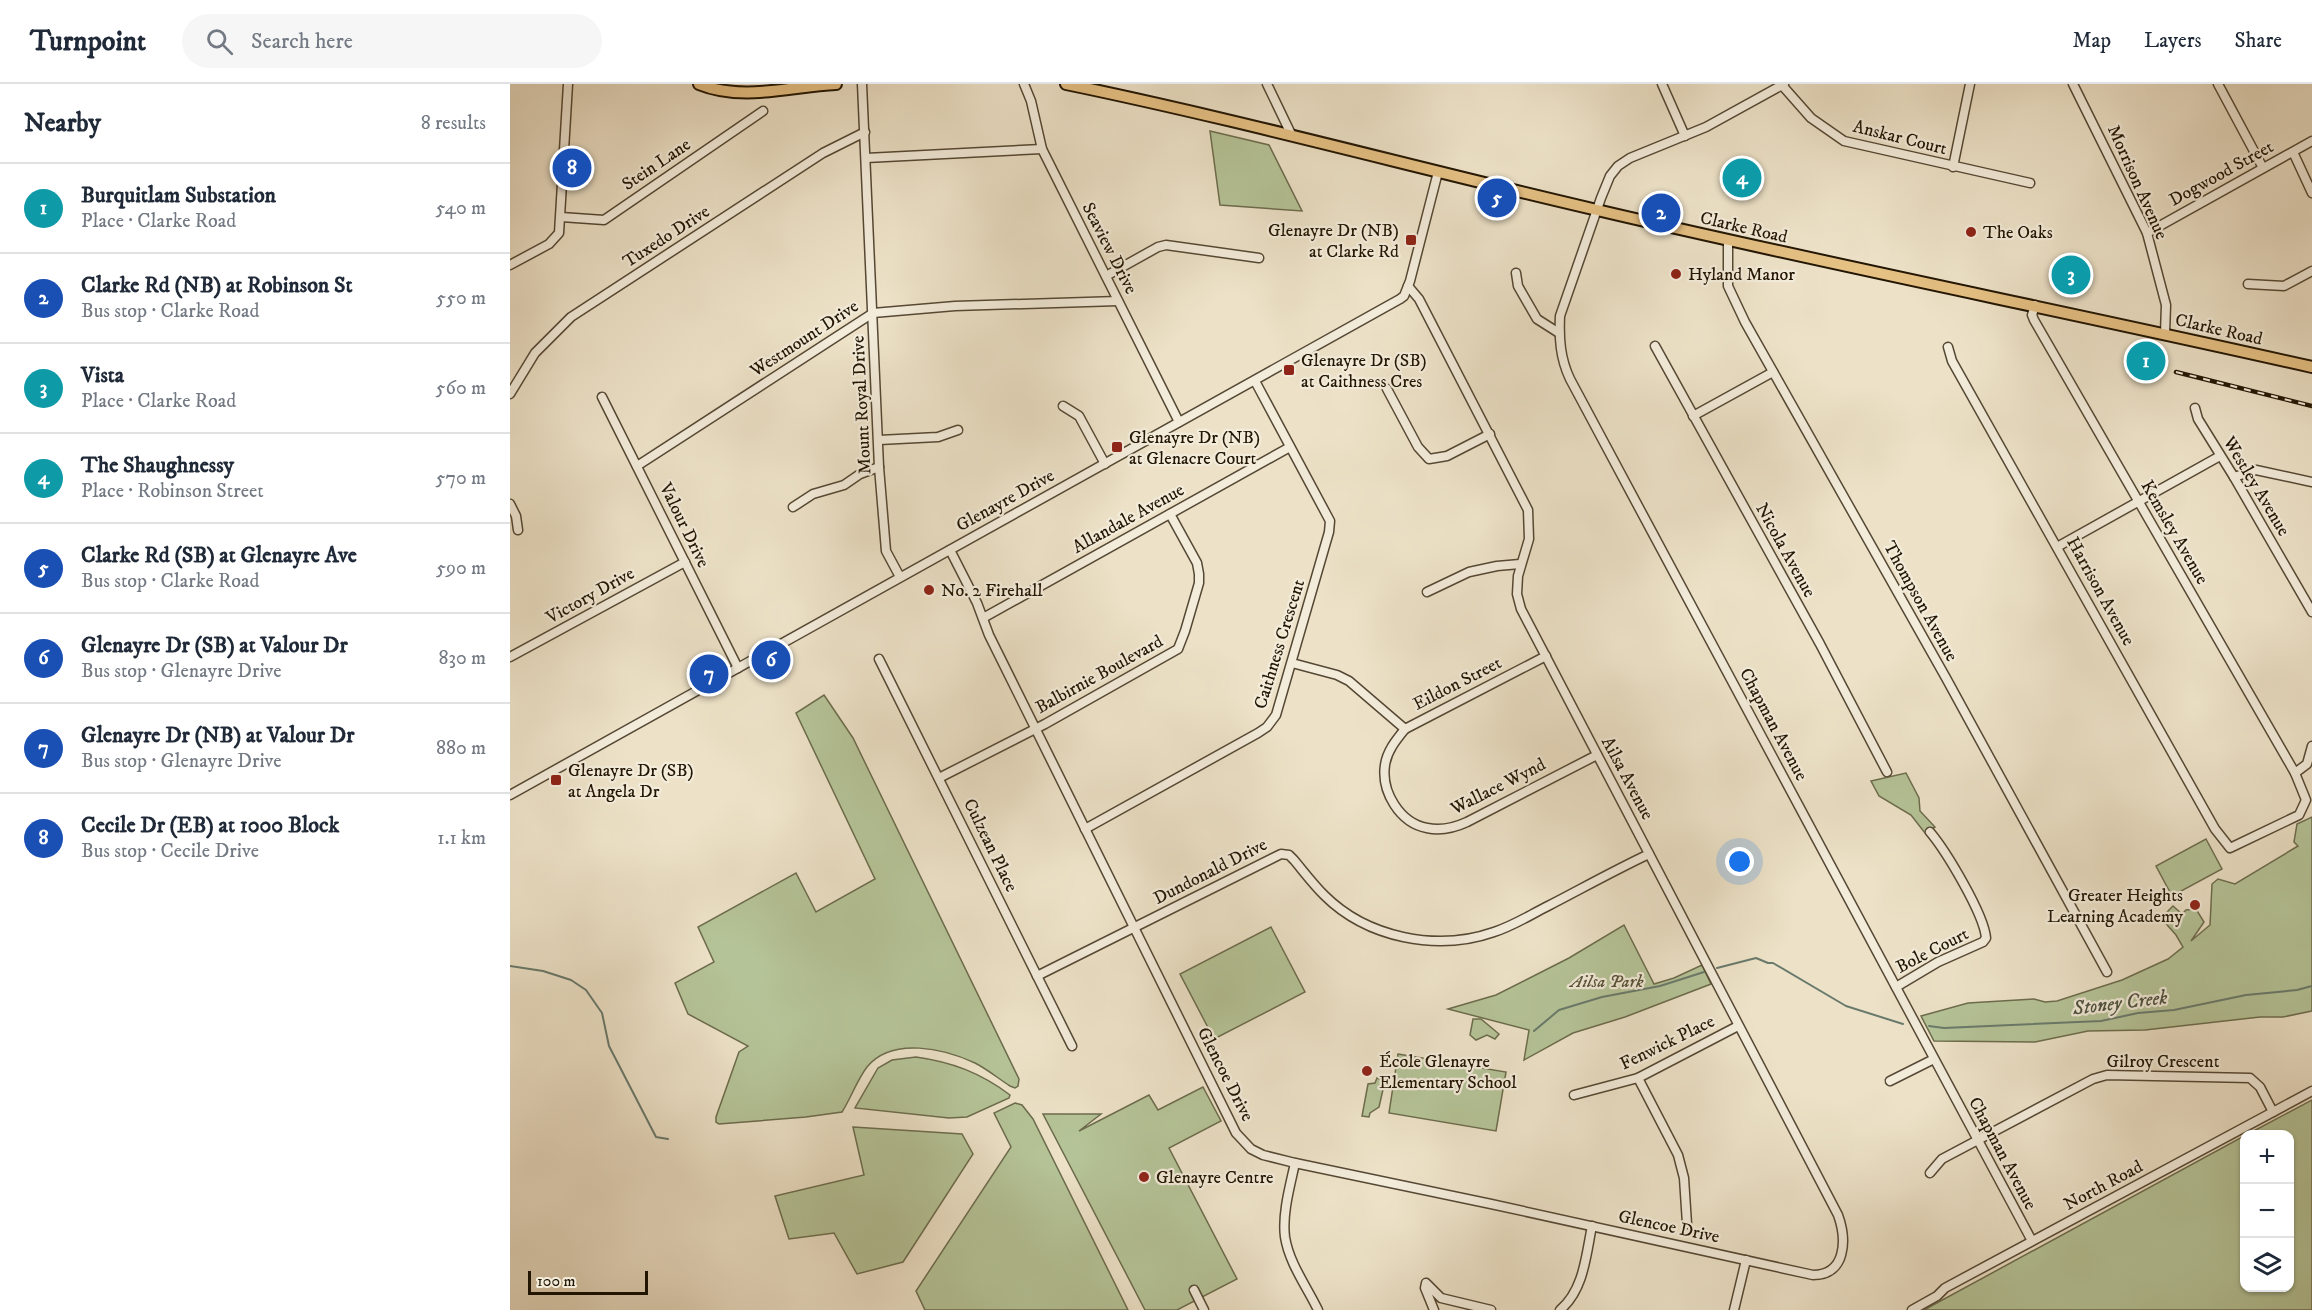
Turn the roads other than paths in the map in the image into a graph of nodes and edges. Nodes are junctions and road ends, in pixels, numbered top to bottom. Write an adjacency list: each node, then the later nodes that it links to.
1 (568, 84): 28 (street)
2 (699, 84): 13 (main road)
3 (836, 84): 13 (main road)
4 (862, 84): 15 (street, Mount Royal Drive)
5 (1024, 84): 19 (street, Seaview Drive)
6 (1066, 84): 16 (main road, Clarke Road)
7 (1267, 84): 16 (street)
8 (1662, 84): 17 (street)
9 (1782, 84): 17 (street, Chapman Avenue); 22 (street, Anskar Court)
10 (1970, 84): 22 (street)
11 (2073, 84): 29 (street, Morrison Avenue)
12 (2218, 84): 23 (street)
13 (805, 85)
14 (764, 111): 28 (street, Stein Lane)
15 (865, 132): 21 (street, Mount Royal Drive); 49 (street, Tuxedo Drive)
16 (1292, 136): 24 (main road, Clarke Road)
17 (1685, 136): 27 (street, Chapman Avenue)
18 (2312, 141): 20 (street, Dogwood Street)
19 (1042, 149): 21 (street); 35 (street, Seaview Drive)
20 (2292, 152): 23 (street, Dogwood Street); 26 (street)
21 (866, 158): 40 (street, Mount Royal Drive)
22 (1953, 167): 25 (street, Anskar Court)
23 (2263, 168): 29 (street, Dogwood Street)
24 (1438, 172): 27 (main road, Clarke Road); 37 (street)
25 (2030, 183)
26 (2312, 193)
27 (1596, 210): 30 (main road, Clarke Road); 41 (street, Chapman Avenue)
28 (561, 217): 32 (street)
29 (2147, 234): 42 (street, Morrison Avenue)
30 (1728, 240): 39 (main road, Clarke Road); 46 (street, Thompson Avenue)
31 (1259, 258): 35 (street)
32 (510, 265)
33 (2312, 271): 36 (street)
34 (1516, 273): 41 (street)
35 (1106, 276): 38 (street, Seaview Drive)
36 (2248, 284)
37 (1408, 286): 47 (street, Glenayre Drive); 56 (street, Ailsa Avenue)
38 (1118, 301): 40 (street, Westmount Drive); 54 (street, Seaview Drive)
39 (2035, 305): 42 (main road, Clarke Road); 65 (street, Kemsley Avenue)
40 (873, 312): 57 (street, Mount Royal Drive); 61 (street, Westmount Drive)
41 (1559, 333): 98 (street, Chapman Avenue)
42 (2165, 333): 45 (main road, Clarke Road)
43 (1655, 346): 53 (street, Nicola Avenue)
44 (1948, 347): 70 (street, Harrison Avenue)
45 (2312, 367)
46 (1773, 372): 53 (street); 96 (street, Thompson Avenue)
47 (1255, 381): 54 (street, Glenayre Drive); 58 (street, Caithness Crescent)
48 (1387, 389): 56 (street)
49 (510, 394)
50 (602, 397): 61 (street, Valour Drive)
51 (1063, 406): 60 (street)
52 (2194, 408): 59 (street, Westley Avenue)
53 (1693, 416): 87 (street, Nicola Avenue)
54 (1179, 422): 60 (street, Glenayre Drive)
55 (958, 430): 57 (street)
56 (1490, 434): 73 (street, Ailsa Avenue)
57 (879, 440): 62 (street, Mount Royal Drive)
58 (1290, 447): 68 (street, Allandale Avenue); 81 (street, Caithness Crescent)
59 (2220, 456): 63 (street, Westley Avenue); 65 (street)
60 (1105, 464): 71 (street, Glenayre Drive)
61 (638, 466): 72 (street, Valour Drive)
62 (879, 468): 67 (street); 74 (street, Mount Royal Drive)
63 (2234, 477): 64 (street); 76 (street, Westley Avenue)
64 (2312, 482)
65 (2139, 501): 70 (street); 88 (street, Kemsley Avenue)
66 (510, 504): 69 (street)
67 (793, 507)
68 (1170, 514): 77 (street, Allandale Avenue); 83 (street, Balbirnie Boulevard)
69 (518, 530)
70 (2057, 547): 93 (street, Harrison Avenue)
71 (950, 550): 74 (street, Glenayre Drive); 77 (street, Glencoe Drive)
72 (685, 562): 79 (street, Victory Drive); 82 (street, Valour Drive)
73 (1520, 564): 75 (street); 78 (street, Ailsa Avenue)
74 (900, 578): 82 (street, Glenayre Drive)
75 (1428, 592)
76 (2312, 612)
77 (983, 618): 83 (street, Glencoe Drive)
78 (1546, 656): 84 (street, Eildon Street); 86 (street, Ailsa Avenue)
79 (510, 657)
80 (879, 659): 89 (street, Culzean Place)
81 (1292, 663): 84 (street, Eildon Street); 91 (street, Caithness Crescent)
82 (738, 668): 90 (street, Glenayre Drive)
83 (1036, 728): 89 (street, Balbirnie Boulevard); 91 (street, Glencoe Drive)
84 (1405, 729): 86 (street, Wallace Wynd)
85 (2312, 746): 88 (street)
86 (1597, 755): 94 (street, Ailsa Avenue)
87 (1887, 772)
88 (2295, 773): 93 (street, Kemsley Avenue)
89 (939, 778): 97 (street, Culzean Place)
90 (510, 795)
91 (1086, 829): 95 (street, Glencoe Drive)
92 (1930, 832): 98 (street, Bole Court)
93 (2230, 848)
94 (1649, 854): 95 (street, Dundonald Drive); 99 (street, Ailsa Avenue)
95 (1134, 928): 97 (street, Dundonald Drive); 108 (street, Glencoe Drive)
96 (2107, 972)
97 (1037, 976): 100 (street, Culzean Place)
98 (1896, 987): 101 (street, Chapman Avenue)
99 (1738, 1026): 102 (street, Fenwick Place); 114 (street, Ailsa Avenue)
100 (1072, 1046)
101 (1934, 1059): 103 (street); 107 (street, Chapman Avenue)
102 (1638, 1078): 105 (street, Fenwick Place); 110 (street)
103 (1890, 1081)
104 (2312, 1091): 106 (street, North Road)
105 (1574, 1095)
106 (2274, 1112): 107 (street, Gilroy Crescent); 112 (street, North Road)
107 (1978, 1140): 109 (street); 112 (street, Chapman Avenue)
108 (1296, 1163): 111 (street, Glencoe Drive); 117 (street)
109 (1930, 1173)
110 (1688, 1224)
111 (1593, 1226): 113 (street, Glencoe Drive); 120 (street)
112 (2032, 1241): 122 (street, North Road)
113 (1746, 1260): 114 (street, Glencoe Drive); 121 (street)
114 (1822, 1275)
115 (1194, 1290): 116 (street)
116 (1204, 1310)
117 (1318, 1310)
118 (1434, 1310): 119 (street)
119 (1491, 1310)
120 (1560, 1310)
121 (1734, 1310)
122 (1912, 1310)

